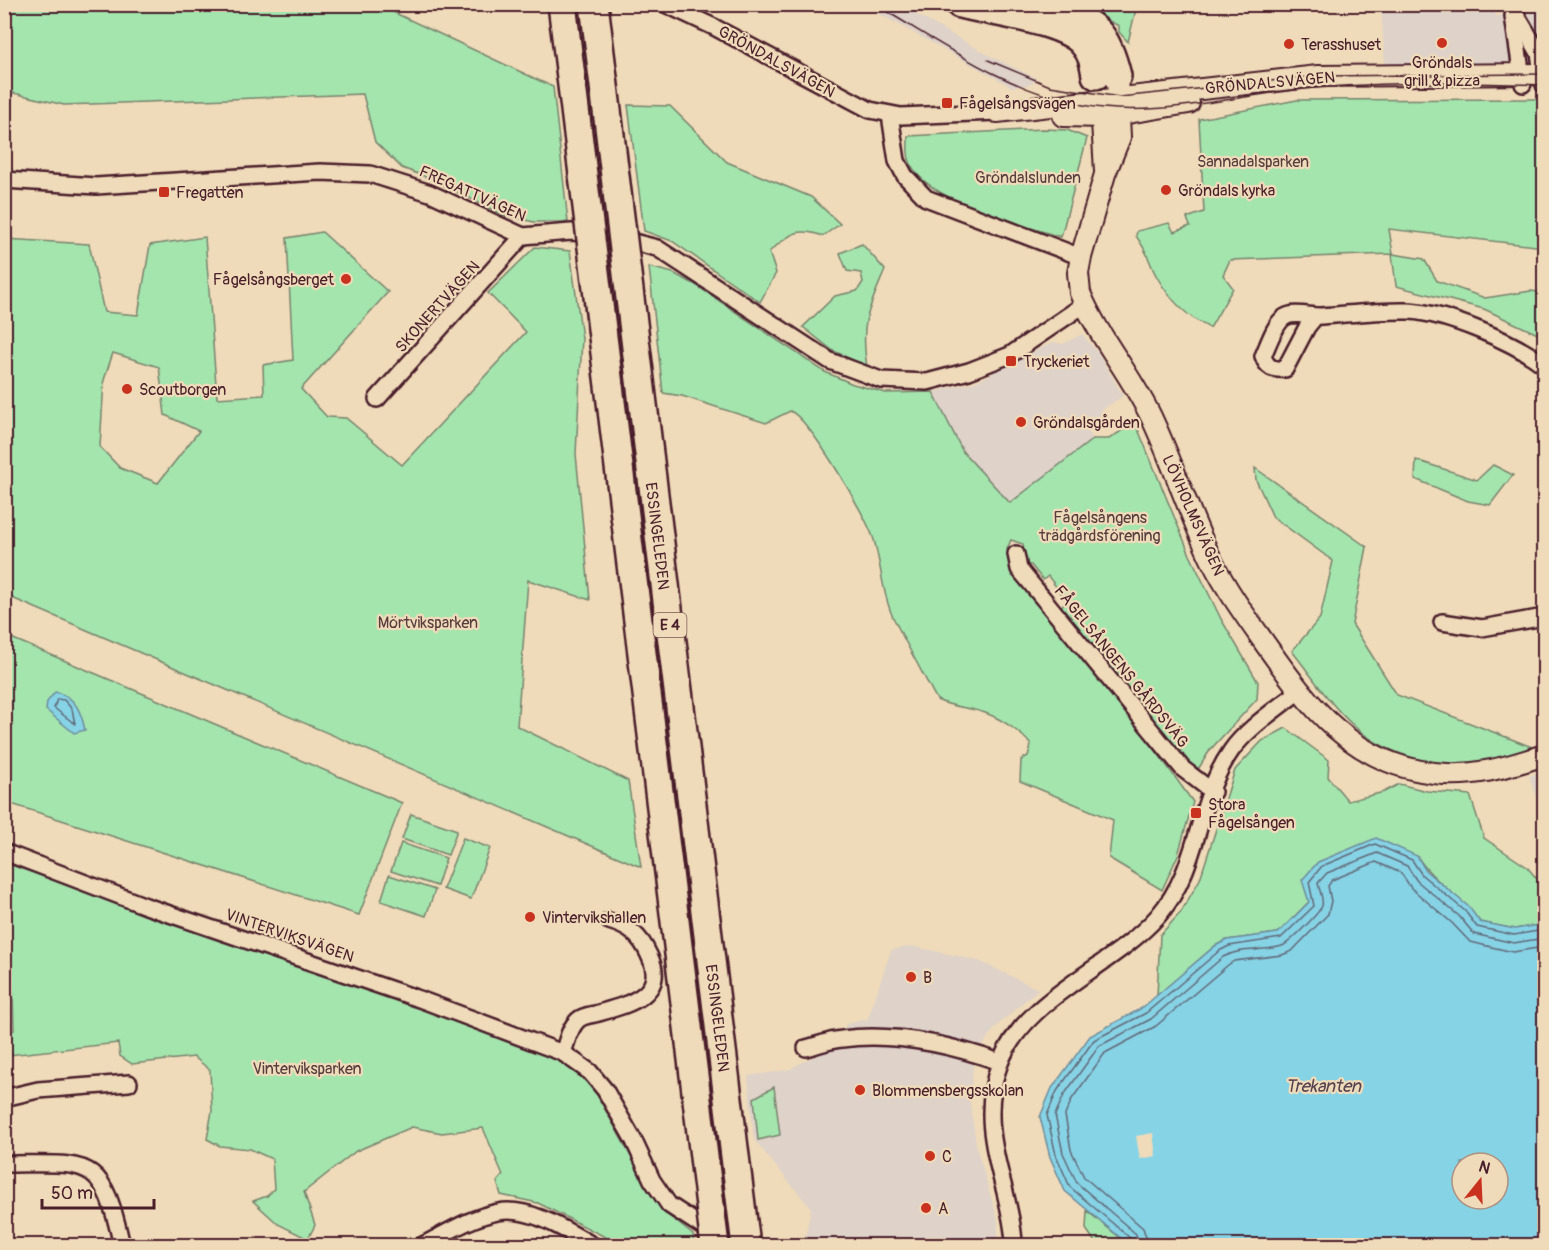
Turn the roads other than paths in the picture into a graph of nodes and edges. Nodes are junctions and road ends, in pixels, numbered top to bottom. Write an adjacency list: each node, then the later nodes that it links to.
1 (562, 4): 36 (highway, ESSINGELEDEN / E 4, bridge)
2 (594, 4): 38 (highway, ESSINGELEDEN / E 4, bridge)
3 (665, 4): 11 (street, GRÖNDALSVÄGEN)
4 (960, 4): 9 (highway)
5 (1019, 4): 9 (highway)
6 (1510, 4): 7 (street); 8 (street)
7 (1522, 79): 8 (street, GRÖNDALSVÄGEN); 9 (street, GRÖNDALSVÄGEN)
8 (1544, 79)
9 (1110, 97): 10 (street, GRÖNDALSVÄGEN); 14 (street, LÖVHOLMSVÄGEN)
10 (997, 112): 11 (street, GRÖNDALSVÄGEN)
11 (890, 115): 14 (street)
12 (4, 180): 13 (street, FREGATTVÄGEN)
13 (523, 236): 15 (street, FREGATTVÄGEN); 18 (street, SKONERTVÄGEN)
14 (1081, 257): 15 (street, LÖVHOLMSVÄGEN)
15 (1085, 304): 22 (street, LÖVHOLMSVÄGEN)
16 (1316, 316): 17 (street)
17 (1545, 365)
18 (377, 399)
19 (1016, 554): 24 (street, FÅGELSÅNGENS GÅRDSVÄG)
20 (1545, 617): 21 (street)
21 (1442, 622)
22 (1299, 691): 23 (street, LÖVHOLMSVÄGEN); 24 (street)
23 (1545, 755)
24 (1212, 792): 29 (street)
25 (4, 852): 28 (street, VINTERVIKSVÄGEN)
26 (609, 921): 28 (street)
27 (806, 1048): 29 (street)
28 (563, 1053): 37 (street, VINTERVIKSVÄGEN)
29 (1000, 1062): 39 (street)
30 (129, 1083): 31 (street)
31 (4, 1098)
32 (4, 1164): 33 (street)
33 (122, 1245)
34 (421, 1245): 35 (street)
35 (594, 1245)
36 (715, 1245)
37 (732, 1245)
38 (746, 1245)
39 (1014, 1245)

